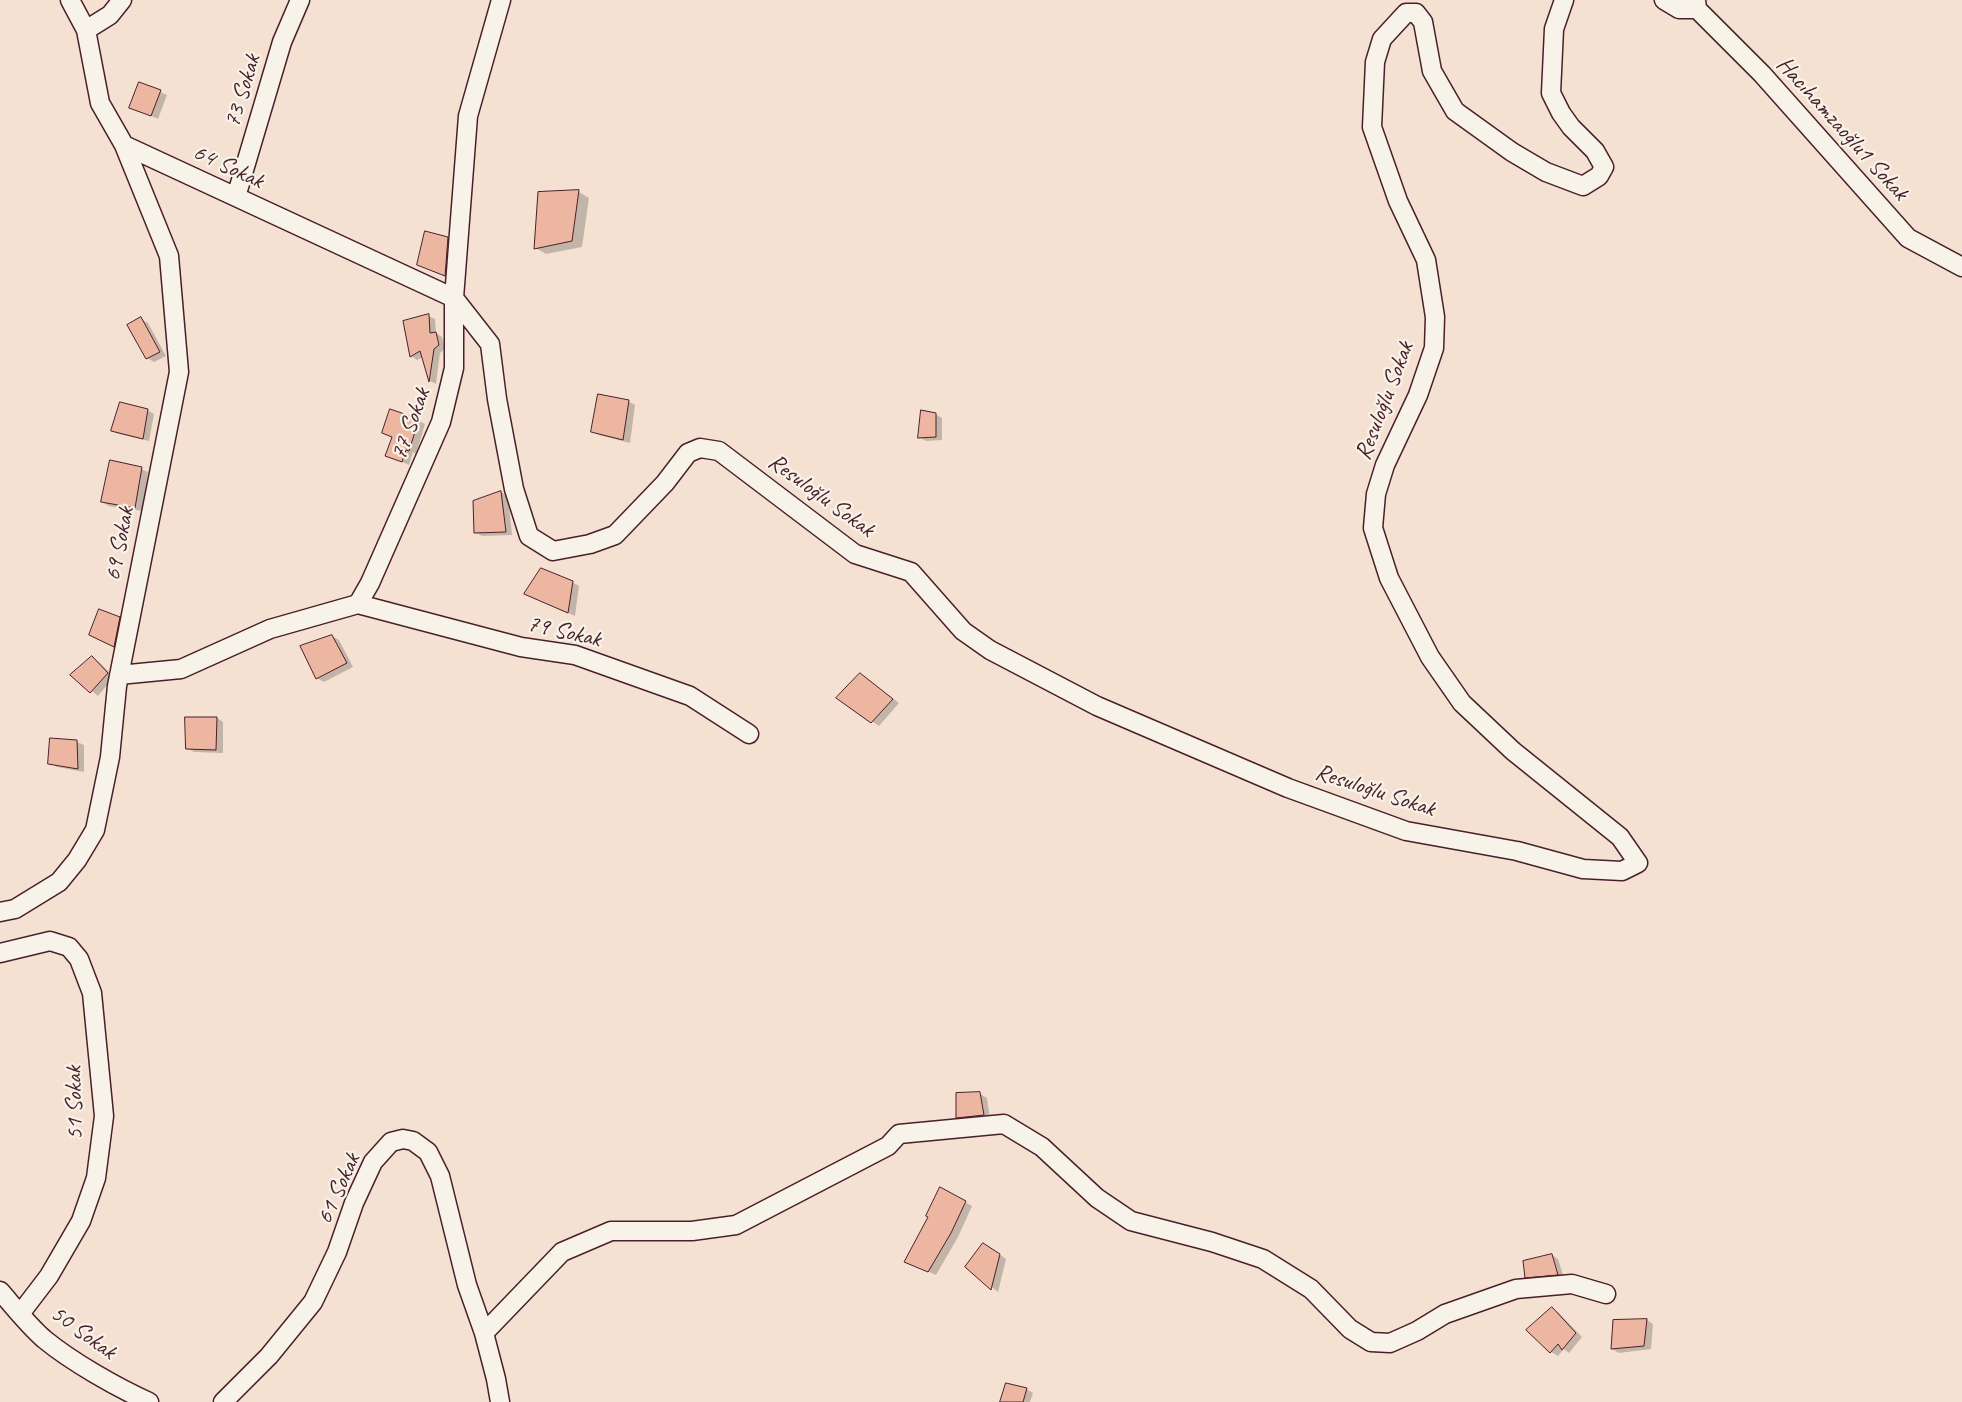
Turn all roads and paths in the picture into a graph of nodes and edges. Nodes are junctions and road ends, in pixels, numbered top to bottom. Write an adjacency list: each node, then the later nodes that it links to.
1 (70, 0): 8 (street)
2 (122, 0): 8 (street)
3 (300, 0): 10 (street, 73 Sokak)
4 (501, 0): 12 (street, 77 Sokak)
5 (1564, 0): 12 (street, Resuloğlu Sokak)
6 (1664, 0): 7 (street, Hacıhamzaoğlu1 Sokak)
7 (1697, 4): 11 (street, Hacıhamzaoğlu1 Sokak)
8 (86, 30): 9 (street)
9 (124, 145): 10 (street, 64 Sokak); 14 (street, 69 Sokak)
10 (236, 197): 12 (street, 64 Sokak)
11 (1962, 268)
12 (454, 298): 13 (street, 77 Sokak)
13 (358, 604): 14 (street); 15 (street, 79 Sokak)
14 (119, 675): 16 (street, 69 Sokak)
15 (749, 734)
16 (0, 912)
17 (0, 953): 20 (street, 51 Sokak)
18 (0, 1291): 20 (street, 50 Sokak)
19 (1606, 1294): 21 (street)
20 (20, 1314): 23 (street, 50 Sokak)
21 (484, 1333): 22 (street, 61 Sokak); 24 (street, 61 Sokak)
22 (496, 1379): 25 (street); 26 (street, 61 Sokak)
23 (149, 1402)
24 (223, 1402)
25 (487, 1402)
26 (500, 1402)

